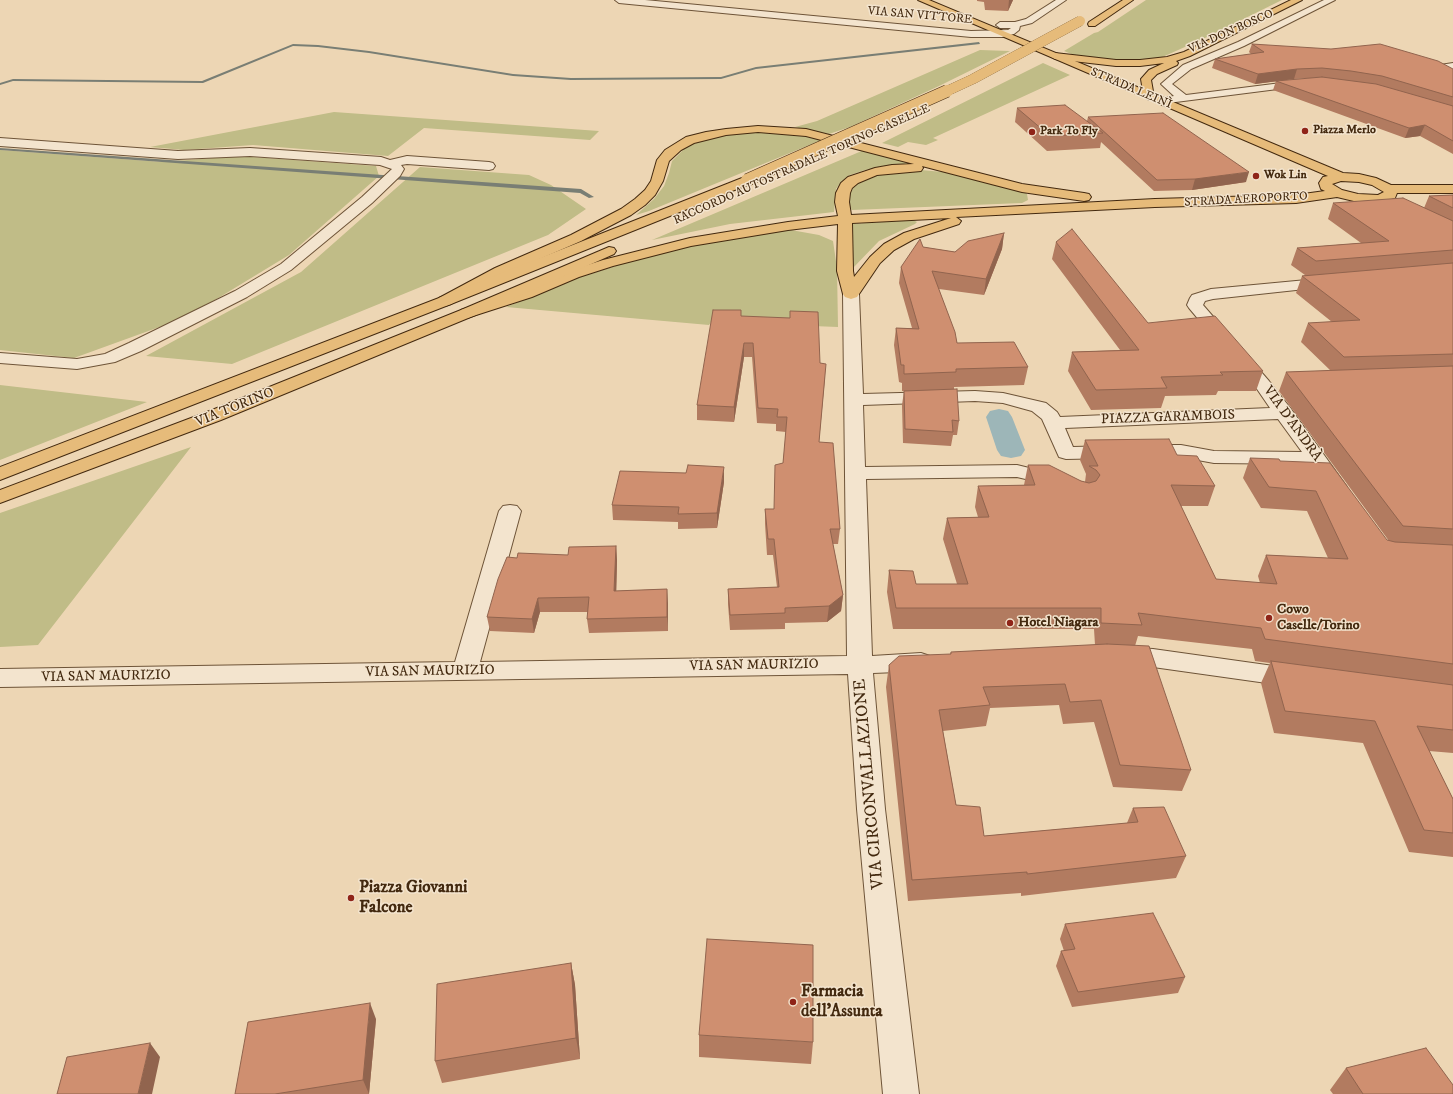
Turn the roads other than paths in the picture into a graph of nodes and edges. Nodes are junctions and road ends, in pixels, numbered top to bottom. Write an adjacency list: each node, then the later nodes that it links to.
1 (619, 0): 10 (street, VIA SAN VITTORE)
2 (922, 0): 8 (main road, STRADA LEINÌ)
3 (1062, 0): 9 (street)
4 (1129, 0): 7 (main road, RACCORDO AUTOSTRADALE TORINO-CASELLE)
5 (1298, 0): 12 (main road)
6 (1331, 0): 19 (street, VIA DON BOSCO)
7 (1086, 21): 39 (main road, RACCORDO AUTOSTRADALE TORINO-CASELLE, bridge); 40 (main road, RACCORDO AUTOSTRADALE TORINO-CASELLE)
8 (977, 24): 9 (street); 10 (main road, STRADA LEINÌ)
9 (1015, 25): 10 (street)
10 (1002, 34): 11 (main road, STRADA LEINÌ)
11 (1055, 56): 13 (main road); 17 (main road, STRADA LEINÌ)
12 (1181, 56): 13 (main road); 15 (main road)
13 (1127, 63): 17 (main road)
14 (1453, 66): 16 (street)
15 (1153, 72): 17 (main road); 20 (main road)
16 (1453, 75)
17 (1101, 76): 20 (main road, STRADA LEINÌ)
18 (1313, 82): 19 (street)
19 (1184, 98): 20 (street)
20 (1154, 99): 25 (main road, STRADA LEINÌ)
21 (0, 142): 24 (street)
22 (489, 166): 24 (street)
23 (946, 170): 26 (main road); 34 (main road); 39 (main road)
24 (391, 173): 41 (street)
25 (1340, 177): 27 (main road, STRADA LEINÌ); 29 (main road)
26 (1022, 188): 31 (main road); 33 (main road)
27 (1389, 189): 28 (main road); 30 (main road)
28 (1453, 190)
29 (1337, 193): 30 (main road); 31 (main road, STRADA AEROPORTO)
30 (1379, 199): 32 (street)
31 (1155, 203): 33 (main road)
32 (1393, 205)
33 (998, 211): 34 (main road); 38 (main road)
34 (844, 219): 35 (main road); 36 (main road)
35 (788, 226): 36 (main road); 40 (main road)
36 (845, 244): 38 (main road)
37 (1341, 282): 43 (street, VIA D'ANDRÀ)
38 (851, 294): 44 (street, VIA CIRCONVALLAZIONE)
39 (445, 301): 49 (main road, VIA TORINO)
40 (467, 313): 51 (main road, VIA TORINO)
41 (0, 358)
42 (1286, 384): 43 (street)
43 (1263, 385): 45 (street, VIA D'ANDRÀ)
44 (854, 400): 46 (street); 48 (street, VIA CIRCONVALLAZIONE)
45 (1284, 413): 46 (street, PIAZZA GARAMBOIS); 47 (street, VIA D'ANDRÀ)
46 (1052, 422): 47 (street)
47 (1316, 458): 52 (street, VIA D'ANDRÀ)
48 (856, 473): 50 (street); 56 (street, VIA CIRCONVALLAZIONE)
49 (0, 474)
50 (1070, 488)
51 (0, 497)
52 (1348, 503)
53 (510, 511): 57 (street)
54 (1100, 655): 59 (street)
55 (946, 661): 56 (street, VIA SAN MAURIZIO)
56 (860, 665): 57 (street, VIA SAN MAURIZIO); 60 (street, VIA CIRCONVALLAZIONE)
57 (465, 671): 58 (street, VIA SAN MAURIZIO)
58 (0, 678)
59 (1315, 681)
60 (895, 1094)

